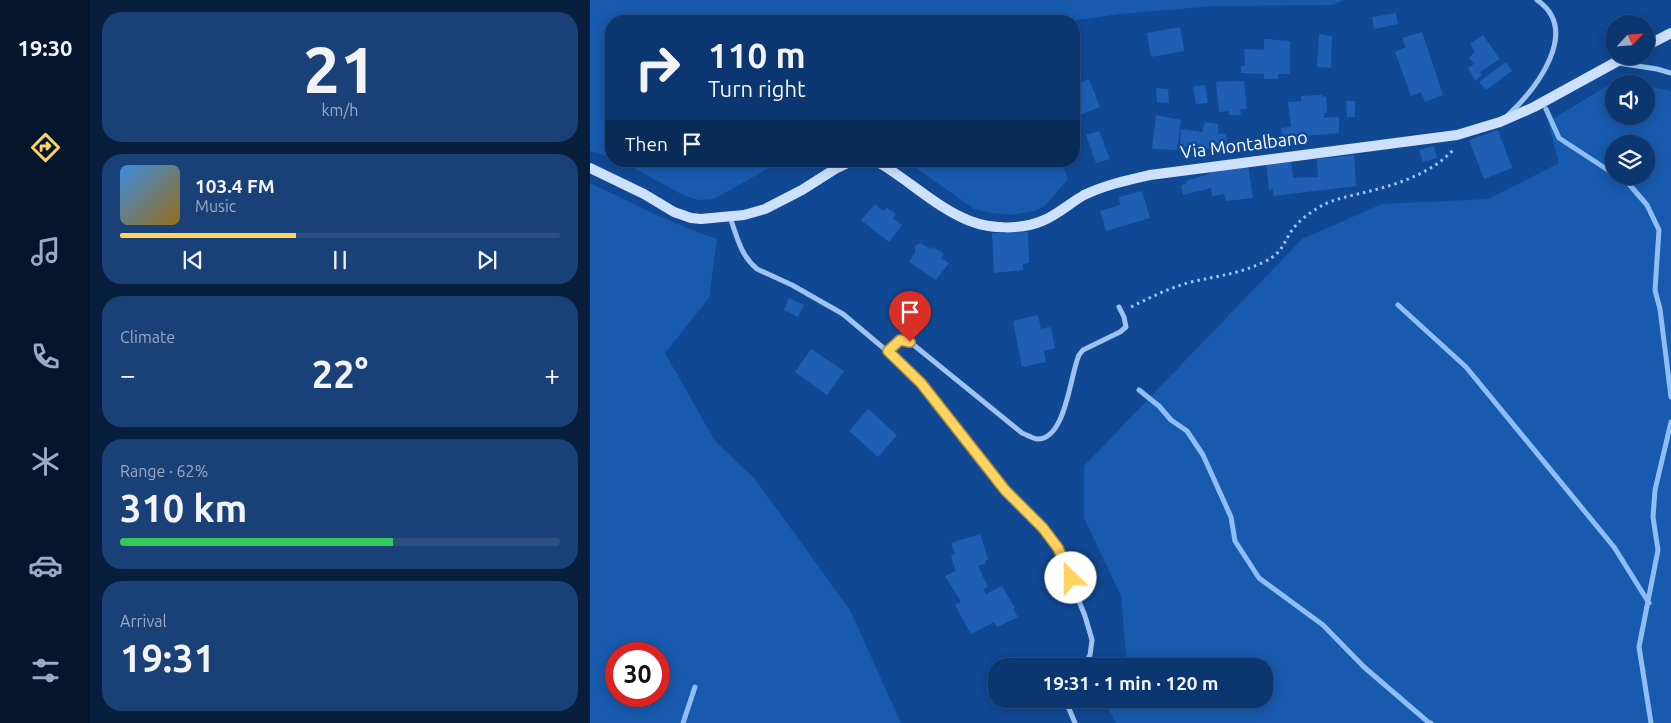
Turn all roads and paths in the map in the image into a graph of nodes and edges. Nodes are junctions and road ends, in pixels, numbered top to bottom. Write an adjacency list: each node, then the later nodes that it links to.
1 (1536, 0): 7 (street)
2 (1671, 33): 3 (street)
3 (1655, 41)
4 (1610, 65): 7 (street, Via Montalbano)
5 (1633, 65): 6 (street)
6 (1671, 73)
7 (1500, 122): 8 (street, Via Montalbano)
8 (1457, 135): 10 (street, Via Montalbano); 13 (path)
9 (839, 167): 12 (street)
10 (885, 167)
11 (590, 168): 12 (street)
12 (730, 217): 14 (street)
13 (1120, 310): 14 (street)
14 (888, 351): 15 (street)
15 (1088, 658)
16 (1069, 708): 17 (street)
17 (1075, 723)

